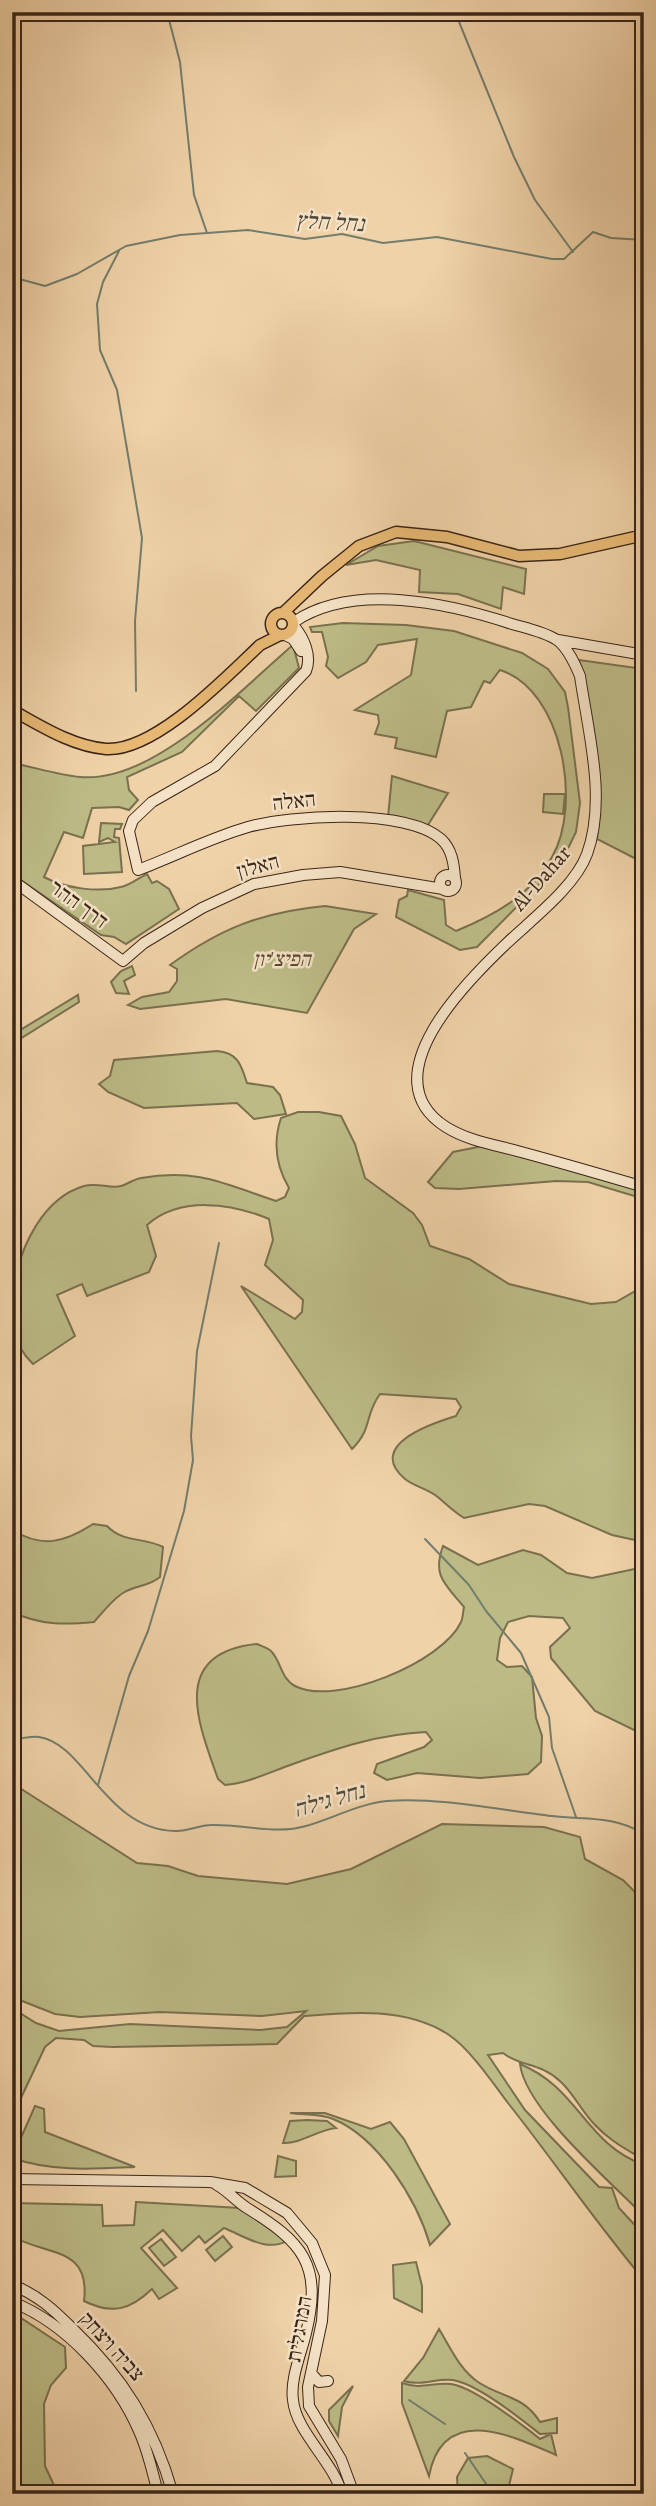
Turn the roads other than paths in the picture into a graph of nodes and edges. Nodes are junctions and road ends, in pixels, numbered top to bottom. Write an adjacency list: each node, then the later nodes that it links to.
1 (644, 535): 2 (main road)
2 (291, 620): 3 (main road); 3 (main road); 4 (street); 6 (street)
3 (279, 633): 6 (street); 7 (main road)
4 (558, 640): 5 (street); 15 (street, Al-Dahar)
5 (644, 655)
6 (297, 683): 8 (street, האלה)
7 (12, 710)
8 (452, 854): 9 (street); 10 (street)
9 (442, 877): 10 (street); 12 (street, האלון); 13 (street)
10 (455, 878): 13 (street)
11 (12, 880): 14 (street, דרך ההר)
12 (421, 885): 13 (street, האלון); 14 (street, האלון)
13 (443, 889)
14 (123, 961)
15 (644, 1187)
16 (15, 2180): 17 (street, המרגלית)
17 (210, 2182): 20 (street, המרגלית); 22 (street, המרגלית)
18 (12, 2285): 25 (street, צביה ויצחק)
19 (12, 2302): 24 (street, צביה ויצחק)
20 (311, 2373): 21 (street); 23 (street, המרגלית)
21 (328, 2381)
22 (293, 2405): 23 (street); 26 (street)
23 (309, 2406): 27 (street)
24 (158, 2494)
25 (173, 2494)
26 (342, 2494)
27 (354, 2494)

